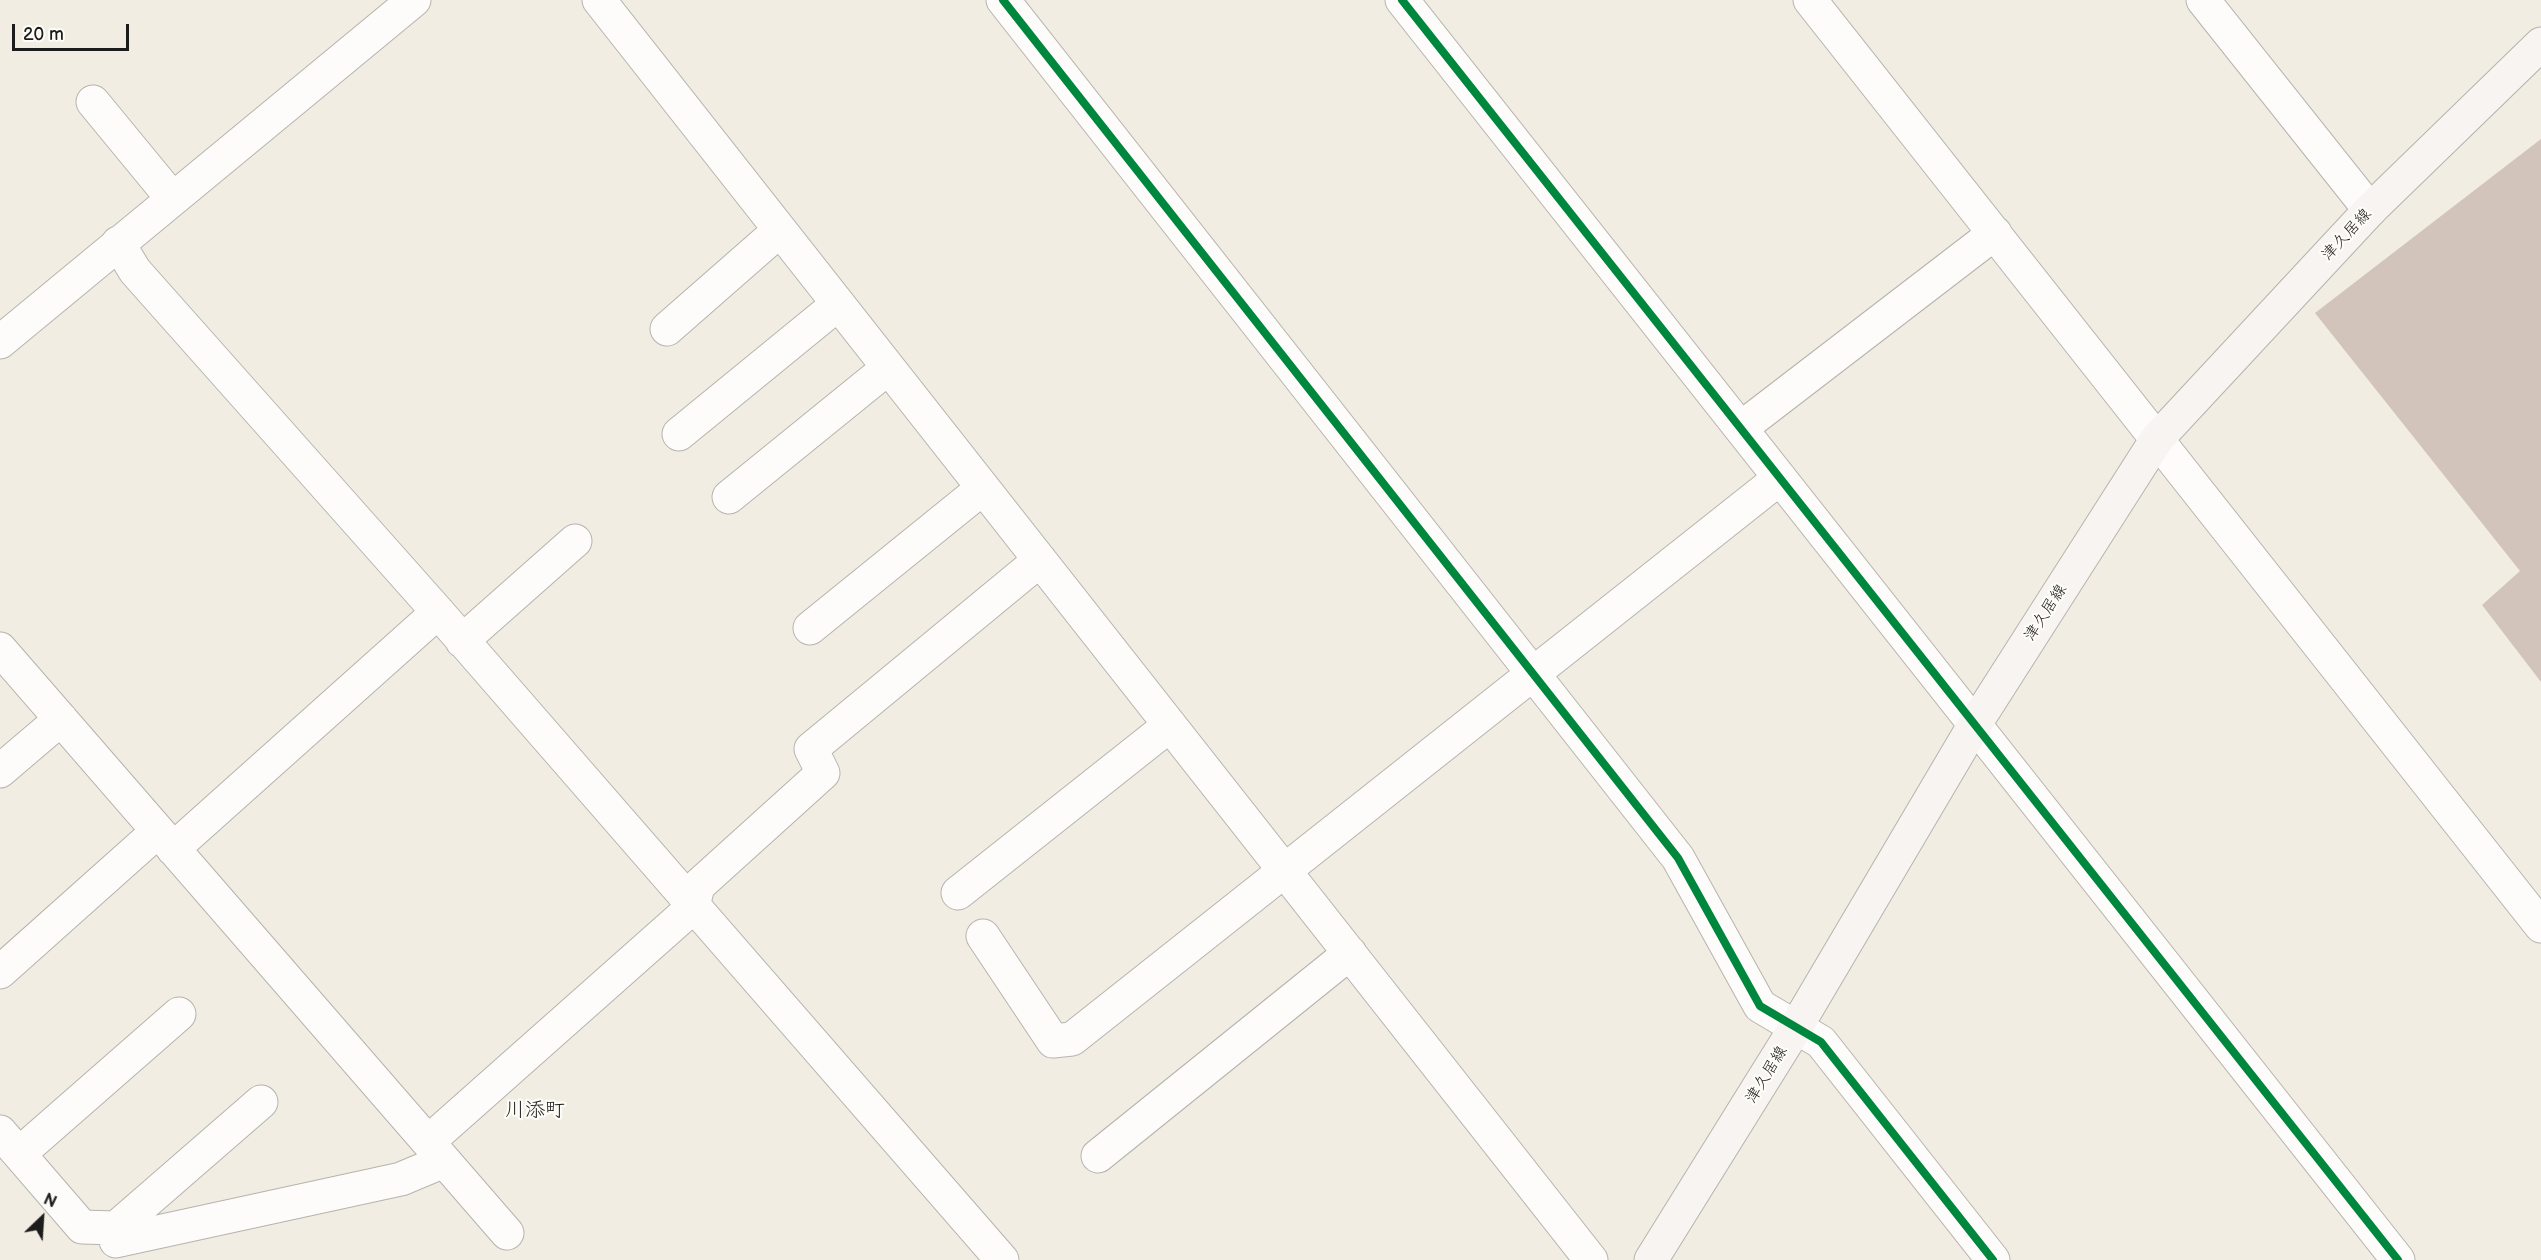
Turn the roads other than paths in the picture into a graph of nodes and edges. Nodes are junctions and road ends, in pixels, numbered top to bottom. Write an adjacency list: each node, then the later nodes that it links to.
1 (414, 0): 9 (street)
2 (599, 0): 11 (street)
3 (1003, 0): 30 (street)
4 (1402, 0): 18 (street)
5 (1810, 0): 12 (street)
6 (2203, 0): 10 (street)
7 (2541, 44): 10 (main road, 津久居線)
8 (93, 102): 9 (street)
9 (172, 198): 13 (street)
10 (2370, 210): 20 (main road, 津久居線)
11 (780, 230): 14 (street); 16 (street)
12 (1995, 233): 18 (street); 20 (street)
13 (118, 243): 15 (street); 26 (street)
14 (838, 304): 17 (street); 19 (street)
15 (5, 328)
16 (666, 329)
17 (888, 368): 22 (street); 23 (street)
18 (1740, 428): 21 (street)
19 (679, 434)
20 (2157, 439): 32 (main road, 津久居線); 39 (street)
21 (1780, 478): 30 (street); 32 (street)
22 (983, 488): 25 (street); 27 (street)
23 (729, 497)
24 (575, 541): 28 (street)
25 (1040, 560): 33 (street); 38 (street)
26 (438, 612): 28 (street); 35 (street)
27 (810, 628)
28 (462, 641): 38 (street)
29 (0, 649): 31 (street)
30 (1533, 673): 36 (street); 44 (street)
31 (61, 719): 34 (street); 35 (street)
32 (1975, 724): 44 (main road, 津久居線); 55 (street)
33 (1170, 725): 36 (street); 37 (street)
34 (0, 771)
35 (166, 840): 42 (street); 47 (street)
36 (1284, 871): 40 (street); 41 (street)
37 (958, 893)
38 (693, 907): 47 (street); 51 (street)
39 (2541, 926)
40 (983, 936)
41 (1350, 953): 48 (street); 52 (street)
42 (0, 972)
43 (179, 1014): 46 (street)
44 (1796, 1027): 53 (main road, 津久居線); 54 (street)
45 (261, 1102): 49 (street)
46 (9, 1143): 49 (street)
47 (436, 1152): 49 (street); 50 (street)
48 (1098, 1156)
49 (116, 1228)
50 (507, 1233)
51 (1002, 1260)
52 (1591, 1260)
53 (1651, 1260)
54 (1993, 1260)
55 (2398, 1260)

